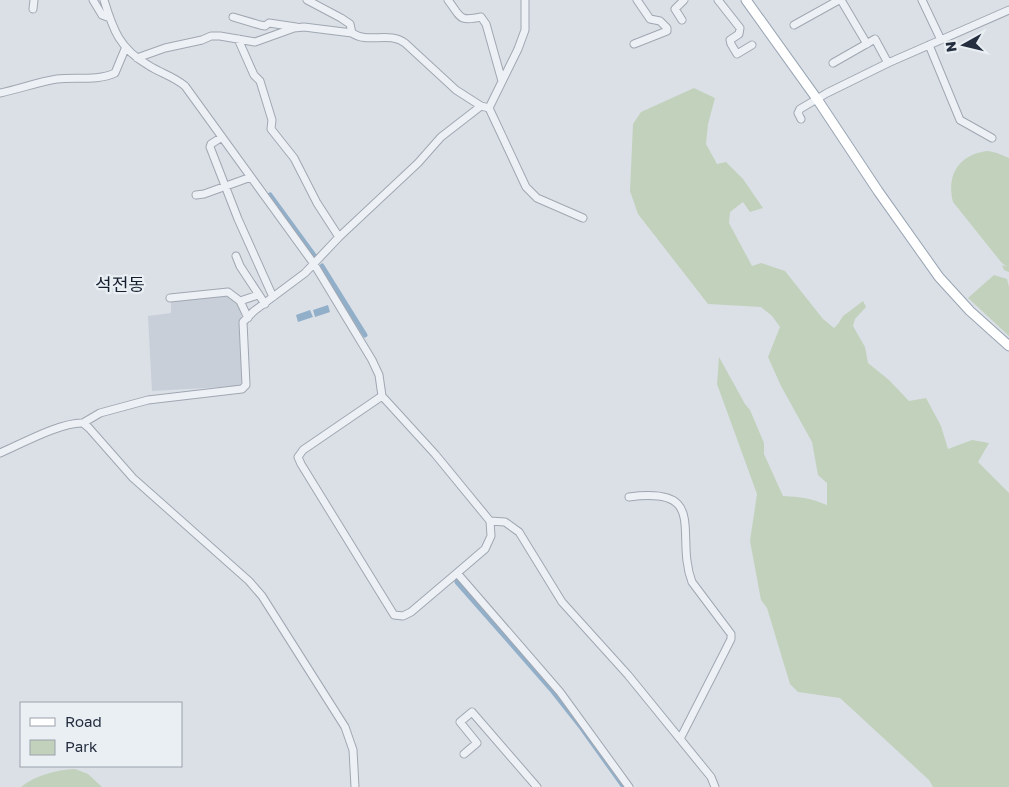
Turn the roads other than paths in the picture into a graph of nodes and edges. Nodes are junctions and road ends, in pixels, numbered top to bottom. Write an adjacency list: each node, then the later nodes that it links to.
1 (34, 0): 13 (street)
2 (93, 0): 16 (street)
3 (104, 0): 16 (street)
4 (307, 0): 20 (street)
5 (448, 0): 31 (street)
6 (525, 0): 31 (street)
7 (637, 0): 23 (street)
8 (684, 0): 17 (street)
9 (718, 0): 25 (street)
10 (746, 0): 33 (main road)
11 (840, 0): 18 (street); 24 (street)
12 (922, 0): 22 (street)
13 (33, 9)
14 (1009, 10): 22 (street)
15 (233, 17): 19 (street)
16 (110, 18): 27 (street)
17 (682, 20)
18 (794, 25)
19 (299, 28): 20 (street); 21 (street)
20 (352, 33): 34 (street)
21 (238, 39): 28 (street); 43 (street)
22 (941, 40): 26 (street)
23 (634, 44)
24 (867, 44): 29 (street); 30 (street)
25 (752, 45)
26 (930, 45): 30 (street); 38 (street)
27 (125, 48): 28 (street); 32 (street)
28 (137, 58): 37 (street)
29 (833, 63)
30 (888, 63): 33 (street)
31 (502, 81): 35 (street)
32 (0, 93)
33 (817, 98): 36 (street); 52 (main road)
34 (481, 106): 35 (street); 43 (street)
35 (489, 108): 42 (street)
36 (801, 119)
37 (222, 137): 39 (street); 40 (street)
38 (992, 138)
39 (252, 177): 40 (street); 45 (street)
40 (225, 186): 41 (street); 47 (street)
41 (196, 195)
42 (583, 218)
43 (339, 237): 45 (street)
44 (236, 256): 46 (street)
45 (314, 264): 47 (street); 53 (street)
46 (258, 295): 49 (street); 50 (street)
47 (273, 297): 50 (street)
48 (170, 298): 49 (street)
49 (240, 301): 51 (street)
50 (264, 304): 51 (street)
51 (248, 318): 54 (street)
52 (1009, 346)
53 (382, 396): 57 (street); 58 (street)
54 (83, 423): 55 (street); 61 (street)
55 (0, 453)
56 (629, 497): 59 (street)
57 (490, 521): 58 (street); 59 (street)
58 (457, 573): 63 (street)
59 (680, 740): 64 (street)
60 (464, 754): 62 (street)
61 (355, 787)
62 (537, 787)
63 (629, 787)
64 (715, 787)

